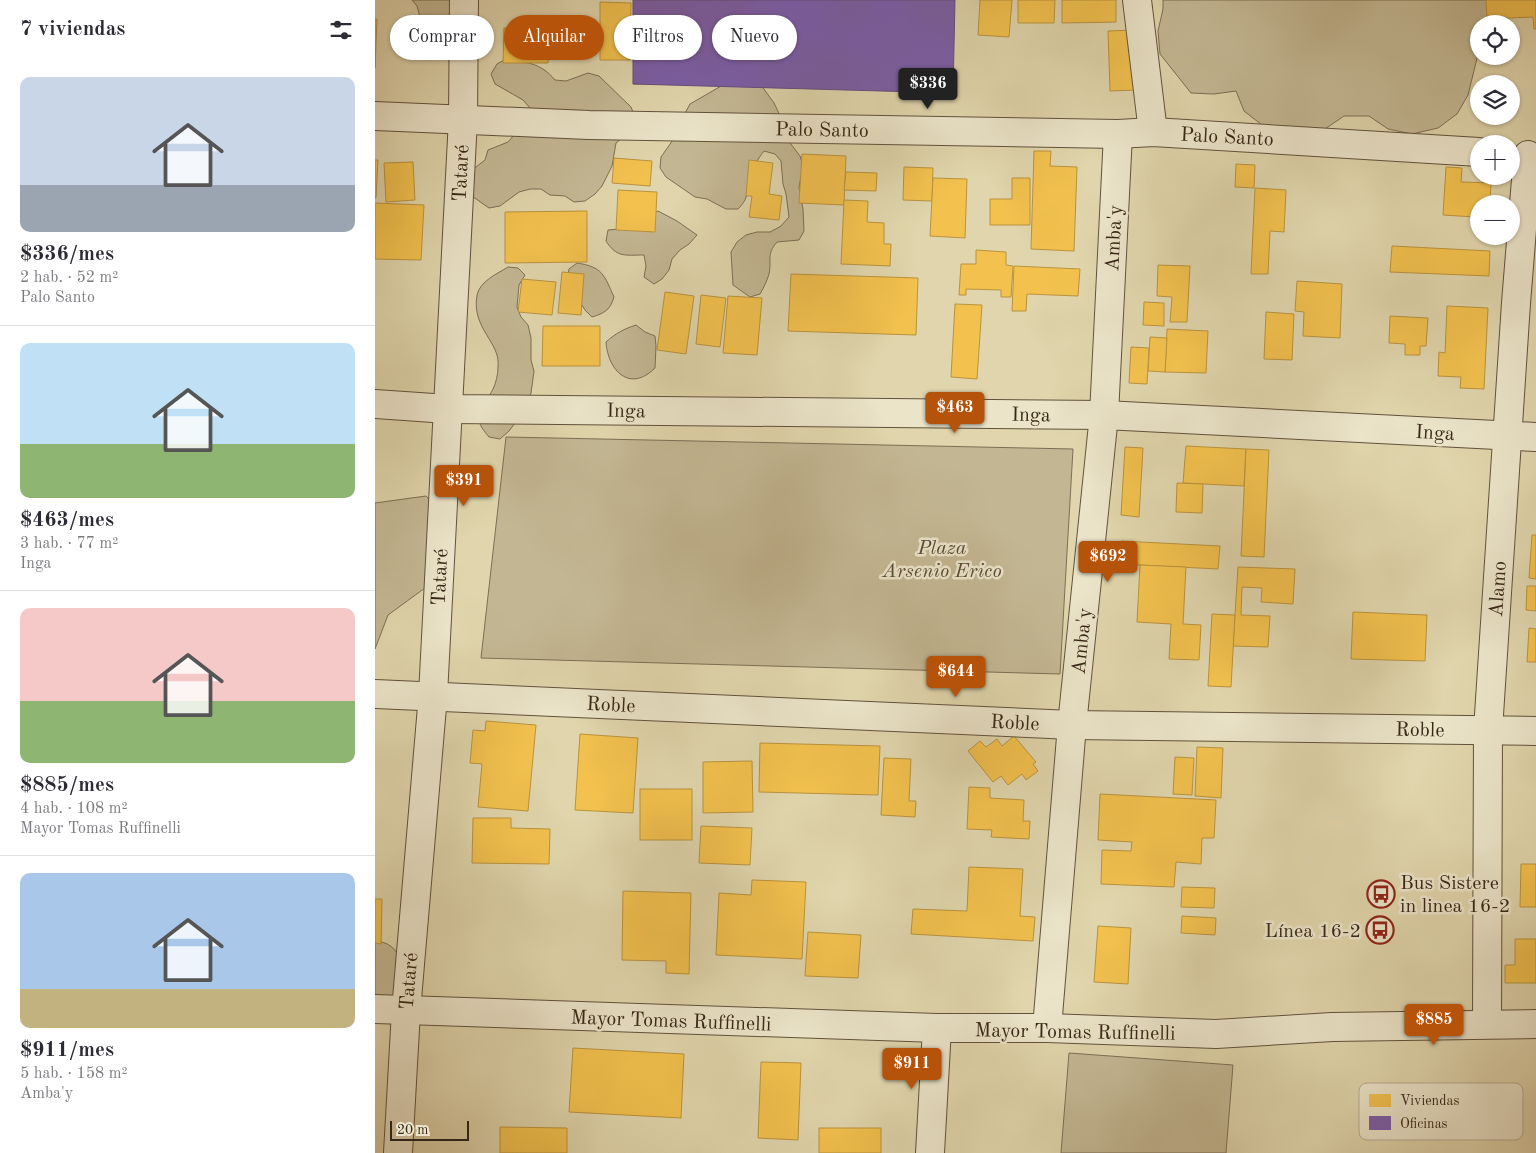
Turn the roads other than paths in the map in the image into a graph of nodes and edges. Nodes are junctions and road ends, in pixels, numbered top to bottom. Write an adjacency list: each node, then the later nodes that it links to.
1 (464, 0): 4 (street, Tataré)
2 (1137, 0): 5 (street)
3 (375, 116): 4 (street, Palo Santo)
4 (463, 119): 6 (street, Palo Santo); 10 (street, Tataré)
5 (1153, 132): 6 (street, Palo Santo); 7 (street, Palo Santo)
6 (1118, 134): 11 (street, Amba'y)
7 (1470, 151)
8 (1525, 154): 12 (street, Alamo)
9 (375, 404): 10 (street, Inga)
10 (448, 408): 11 (street, Inga); 15 (street, Tataré)
11 (1103, 414): 12 (street, Inga); 16 (street, Amba'y)
12 (1507, 436): 13 (street, Inga); 17 (street, Alamo)
13 (1536, 437)
14 (375, 694): 15 (street, Roble)
15 (433, 696): 16 (street, Roble); 20 (street, Tataré)
16 (1073, 725): 17 (street, Roble); 24 (street, Amba'y)
17 (1488, 730): 18 (street, Roble); 21 (street, Alamo)
18 (1536, 731)
19 (375, 1009): 20 (street, Mayor Tomas Ruffinelli)
20 (405, 1011): 23 (street, Mayor Tomas Ruffinelli); 25 (street, Tataré)
21 (1487, 1023): 22 (street, Mayor Tomas Ruffinelli); 24 (street, Mayor Tomas Ruffinelli)
22 (1536, 1024)
23 (937, 1028): 24 (street, Mayor Tomas Ruffinelli); 26 (street)
24 (1047, 1028)
25 (398, 1153)
26 (930, 1153)

